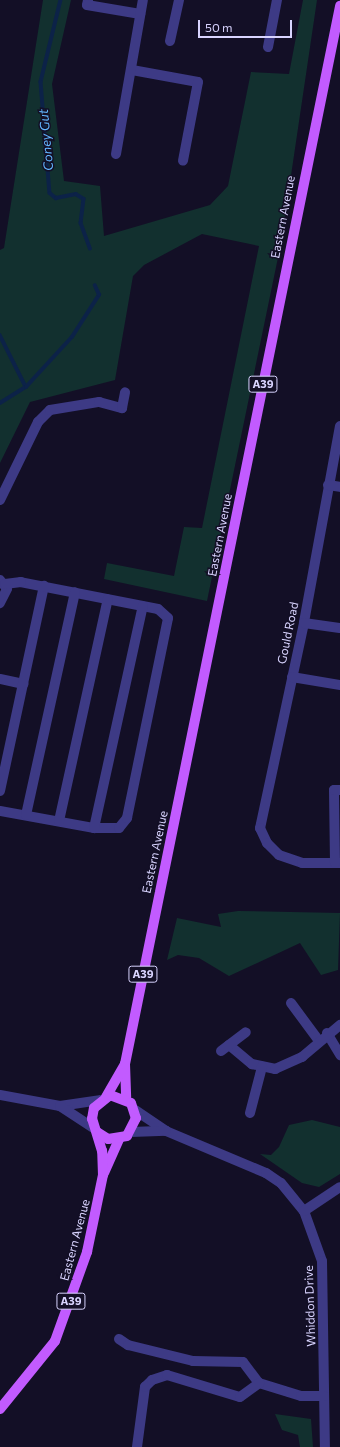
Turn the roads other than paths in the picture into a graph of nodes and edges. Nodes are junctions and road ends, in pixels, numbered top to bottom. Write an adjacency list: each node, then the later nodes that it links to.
1 (88, 0): 7 (street)
2 (143, 0): 7 (street)
3 (179, 0): 8 (street)
4 (277, 0): 9 (street)
5 (339, 0): 6 (main road, Eastern Avenue / A39)
6 (339, 8): 43 (main road, Eastern Avenue / A39)
7 (140, 14): 10 (street)
8 (170, 41)
9 (268, 47)
10 (132, 70): 11 (street); 12 (street)
11 (116, 154)
12 (183, 161)
13 (126, 392): 17 (street)
14 (340, 426): 15 (street, Gould Road)
15 (328, 485): 16 (street); 24 (street, Gould Road)
16 (340, 486)
17 (0, 500)
18 (3, 582): 19 (street); 22 (street)
19 (44, 586): 20 (street); 28 (street)
20 (75, 592): 21 (street); 33 (street)
21 (108, 599): 23 (street); 34 (street)
22 (0, 603)
23 (143, 606): 35 (street); 35 (street)
24 (304, 623): 25 (street); 26 (street, Gould Road)
25 (340, 628)
26 (292, 677): 29 (street); 36 (street, Gould Road)
27 (0, 679): 28 (street)
28 (23, 684): 31 (street)
29 (340, 685)
30 (340, 790): 36 (street)
31 (0, 791)
32 (0, 810): 33 (street)
33 (26, 815): 34 (street)
34 (59, 821): 35 (street)
35 (94, 828)
36 (337, 863)
37 (291, 1003): 41 (street)
38 (340, 1025): 40 (street)
39 (246, 1032): 44 (street)
40 (327, 1033): 41 (street); 42 (street)
41 (319, 1041): 44 (street)
42 (340, 1055)
43 (125, 1064): 46 (main road, Eastern Avenue / A39); 47 (main road, Eastern Avenue / A39)
44 (262, 1067): 50 (street)
45 (0, 1095): 48 (street)
46 (103, 1098): 47 (main road); 48 (street); 51 (main road)
47 (126, 1099): 49 (main road)
48 (60, 1106): 51 (street)
49 (135, 1110): 52 (street, Whiddon Drive); 53 (main road)
50 (250, 1113)
51 (96, 1130): 54 (main road); 55 (main road, Eastern Avenue / A39)
52 (166, 1131): 53 (street, Whiddon Drive); 57 (street, Whiddon Drive)
53 (131, 1132): 54 (main road)
54 (120, 1139): 55 (main road, Eastern Avenue / A39)
55 (103, 1175): 61 (main road, Eastern Avenue / A39)
56 (340, 1187): 57 (street)
57 (304, 1212): 60 (street, Whiddon Drive)
58 (119, 1338): 59 (street)
59 (259, 1382): 60 (street); 62 (street)
60 (324, 1396): 63 (street, Whiddon Drive)
61 (0, 1409)
62 (137, 1447)
63 (325, 1447)

